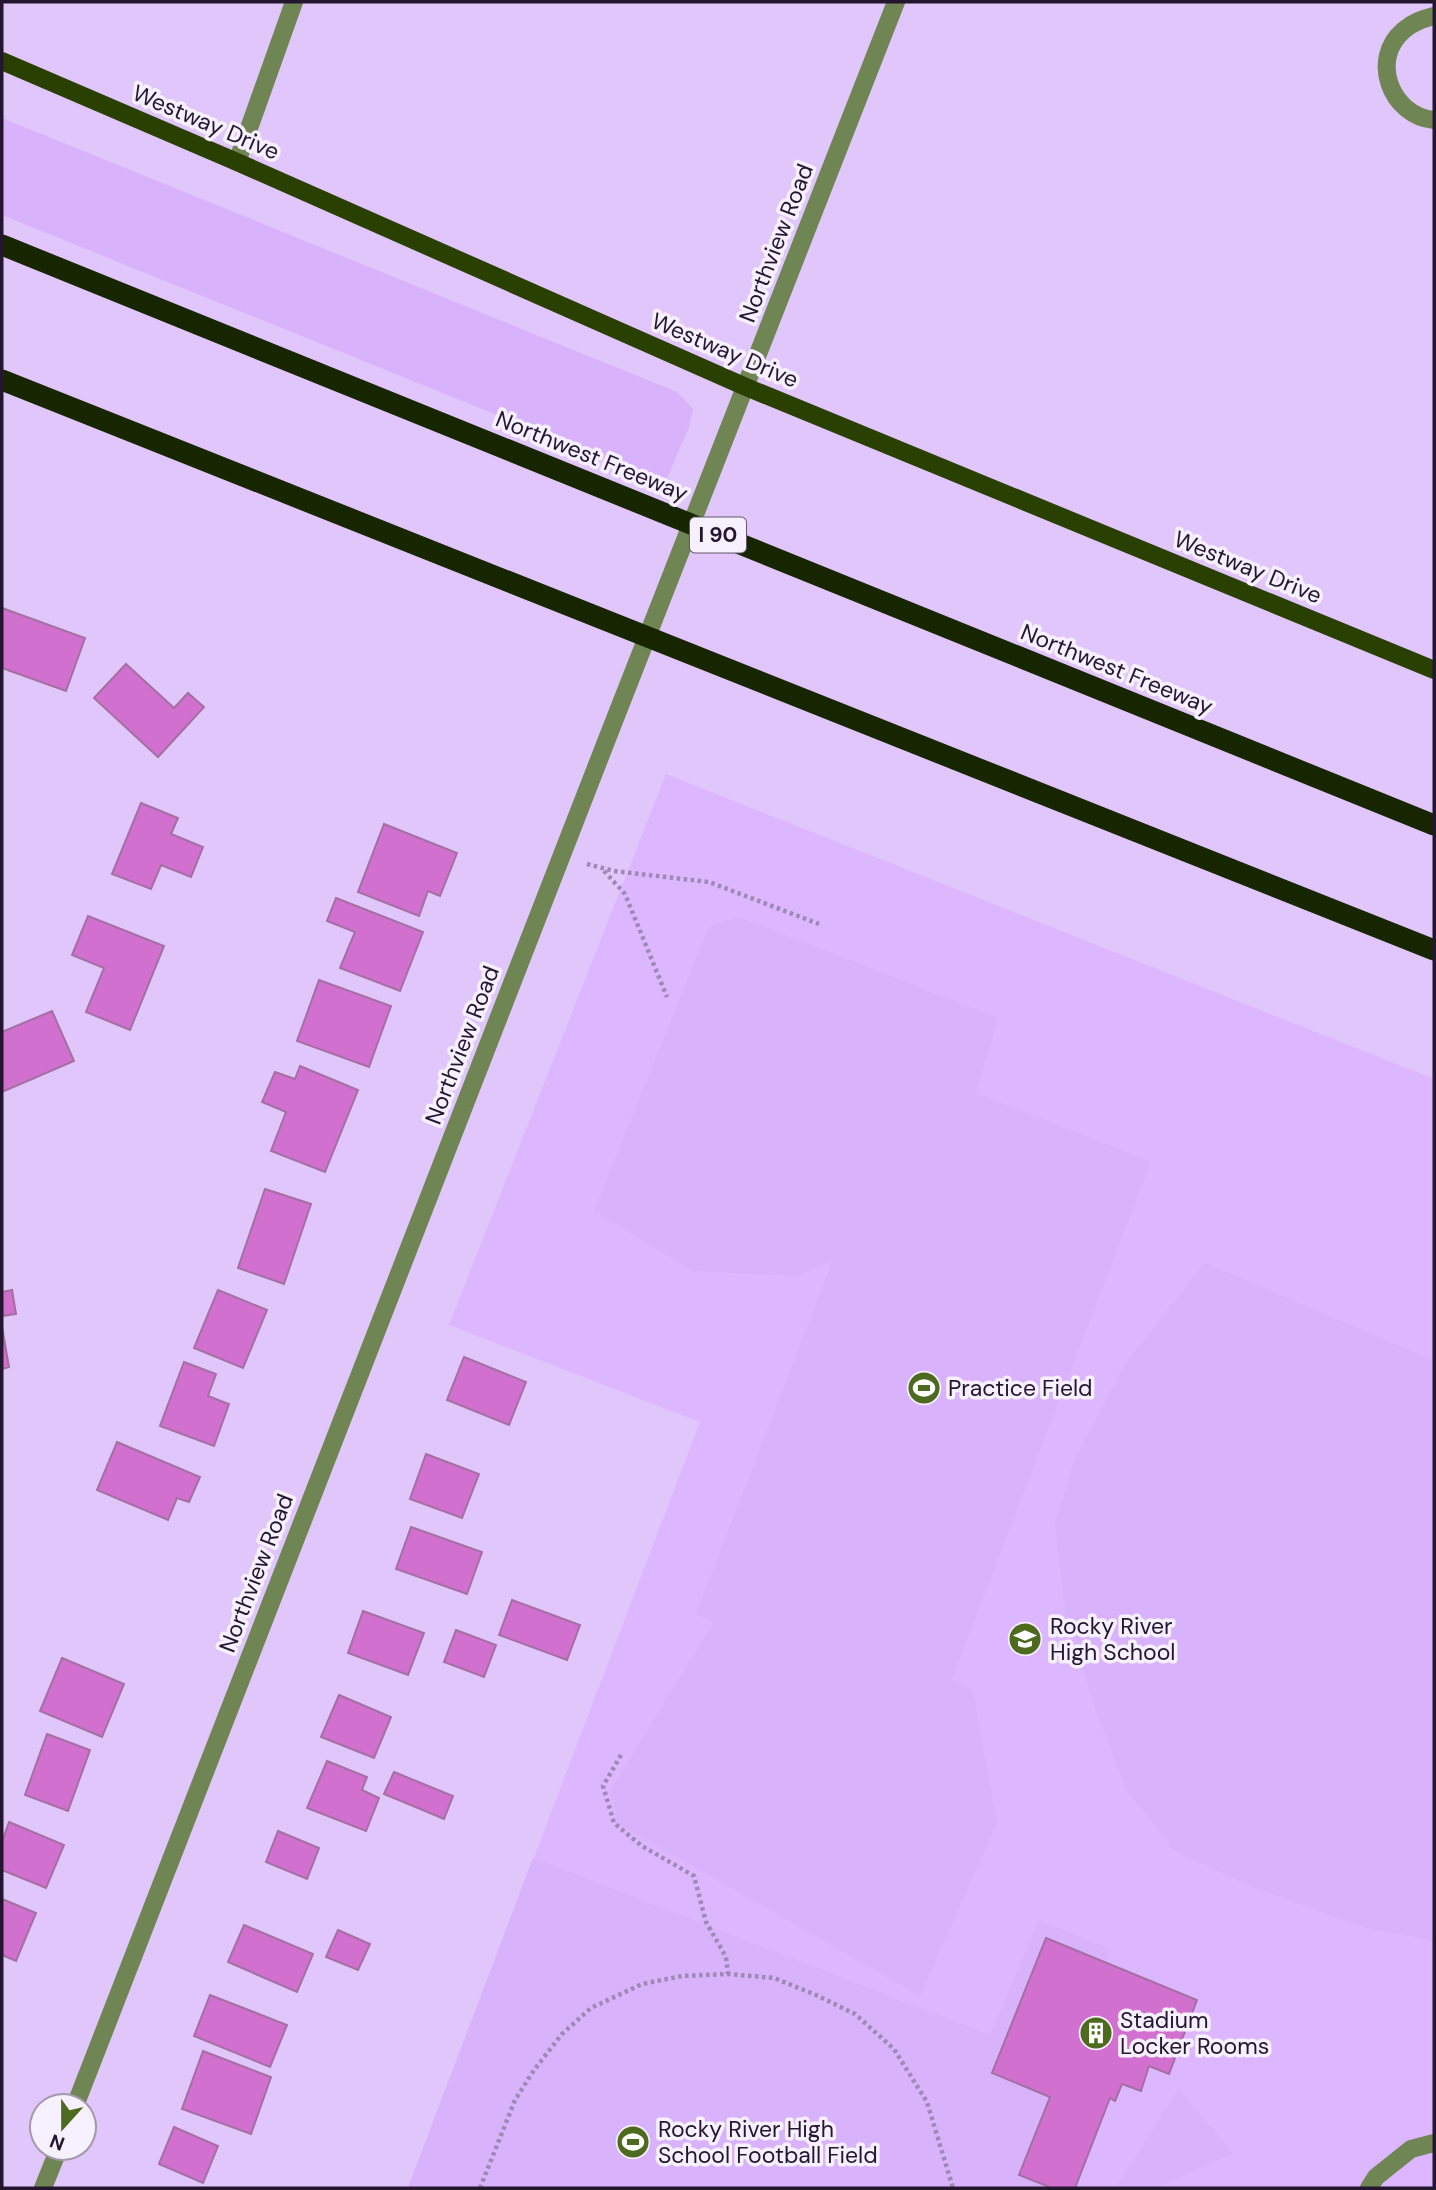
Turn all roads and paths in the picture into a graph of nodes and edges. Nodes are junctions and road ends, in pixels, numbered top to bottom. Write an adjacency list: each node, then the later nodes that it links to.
1 (294, 2): 6 (street)
2 (896, 2): 9 (street, Northview Road)
3 (1434, 16): 5 (street)
4 (2, 61): 6 (main road, Westway Drive)
5 (1434, 120)
6 (237, 162): 9 (main road, Westway Drive)
7 (2, 246): 11 (highway, Northwest Freeway / I 90)
8 (2, 380): 15 (highway)
9 (746, 387): 10 (main road, Westway Drive); 19 (street, Northview Road)
10 (1434, 670)
11 (1434, 825)
12 (587, 864): 13 (path)
13 (602, 868): 14 (path); 16 (path)
14 (819, 924)
15 (1434, 950)
16 (667, 997)
17 (621, 1755): 18 (path)
18 (728, 1974): 23 (path); 24 (path)
19 (80, 2092)
20 (1434, 2143): 25 (street)
21 (53, 2162): 22 (street)
22 (43, 2188)
23 (480, 2188)
24 (953, 2188)
25 (1369, 2188)

